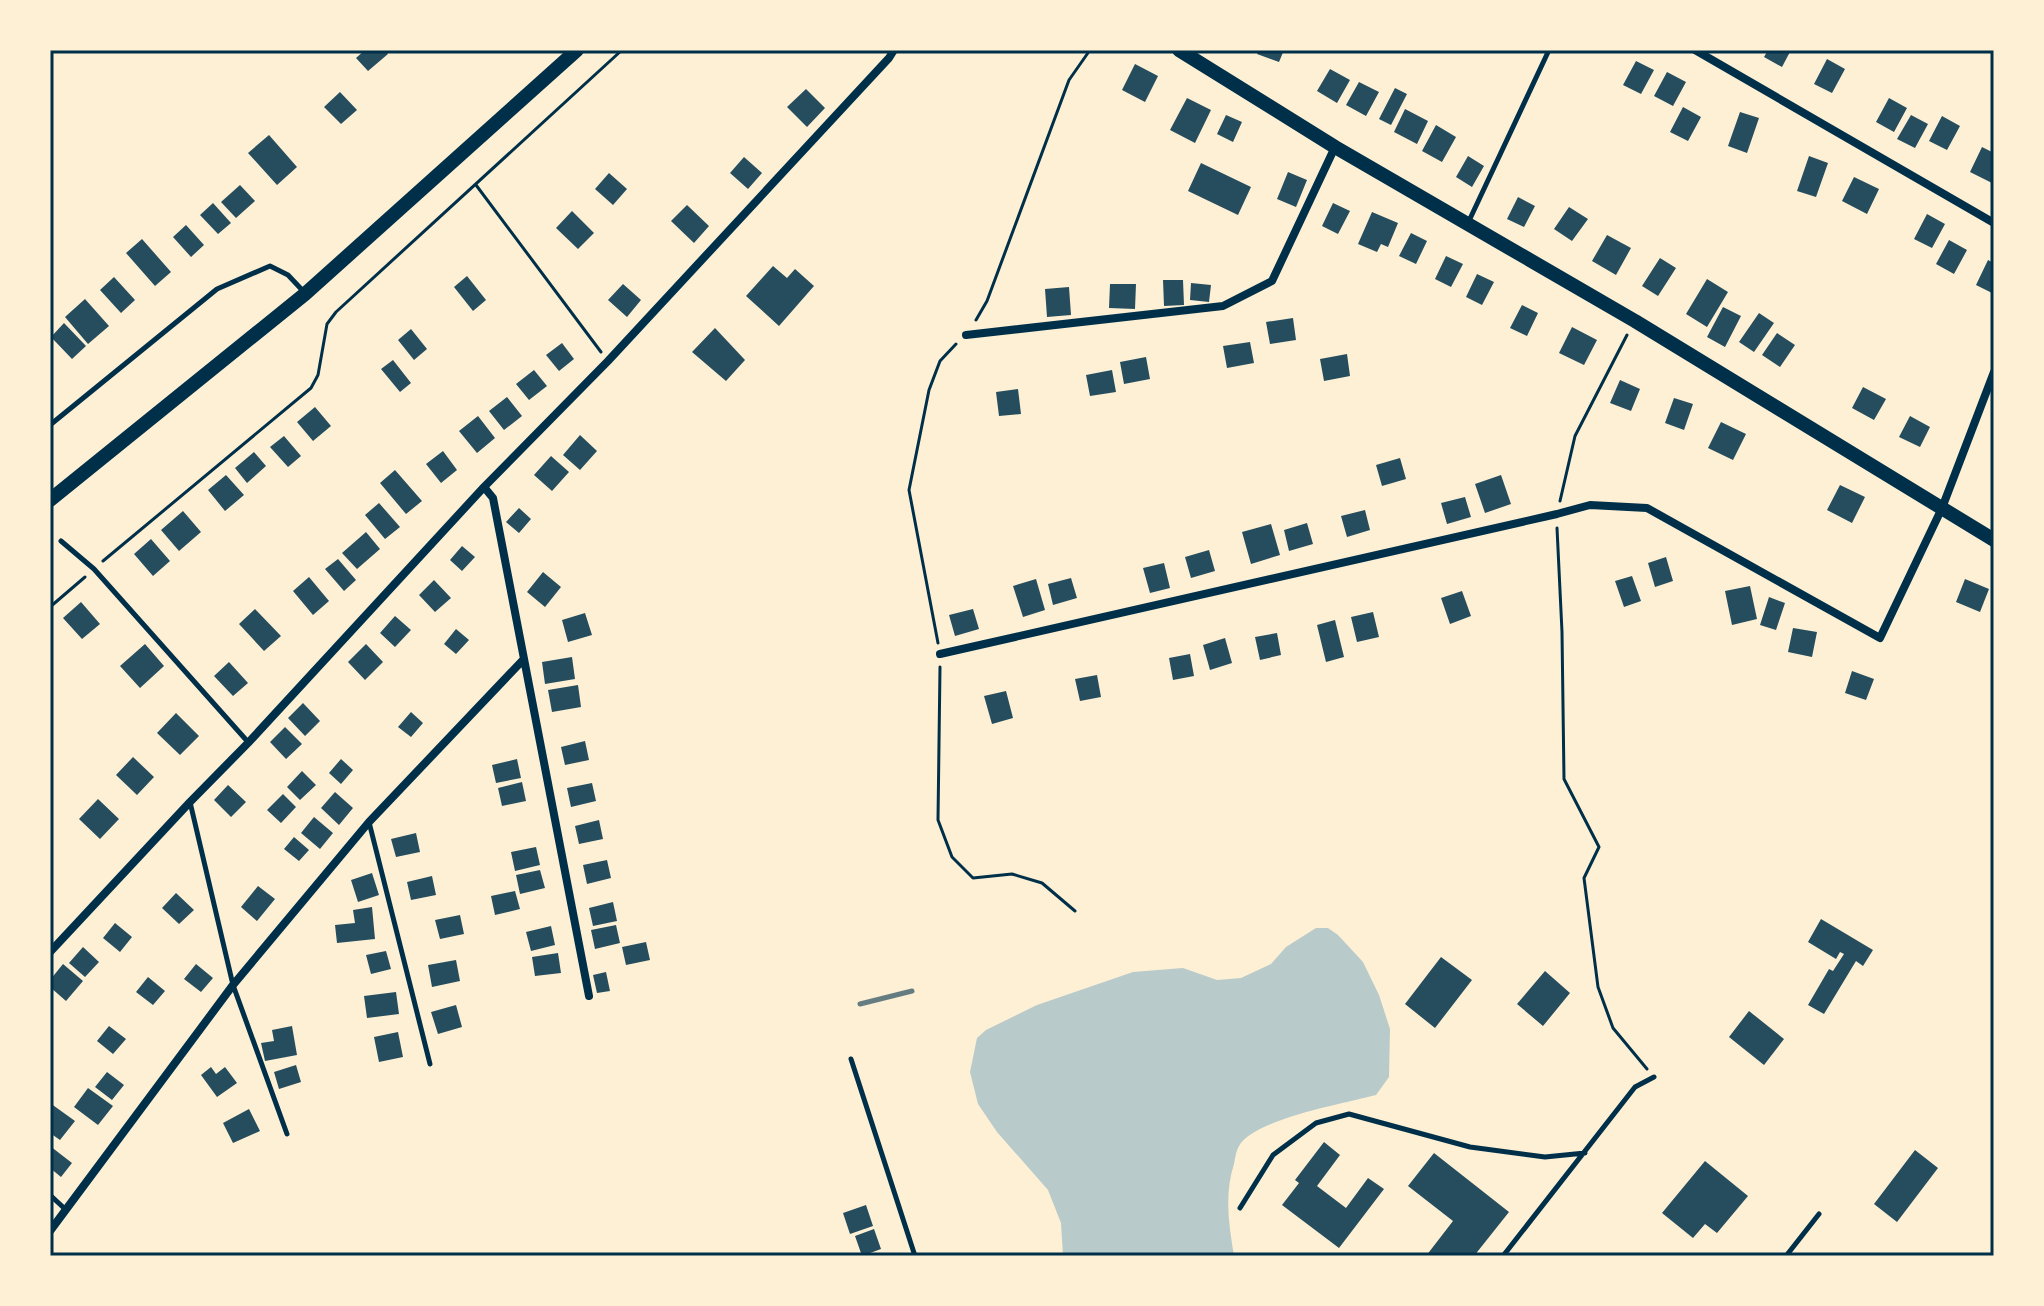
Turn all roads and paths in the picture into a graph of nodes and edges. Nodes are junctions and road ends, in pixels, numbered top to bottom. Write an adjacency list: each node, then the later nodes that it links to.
1 (577, 50): 12 (main road)
2 (622, 50): 9 (path)
3 (894, 50): 15 (street)
4 (1090, 50): 14 (path)
5 (1179, 50): 8 (main road)
6 (1549, 50): 10 (lane)
7 (1695, 50): 11 (street)
8 (1335, 147): 10 (main road); 14 (street)
9 (476, 184): 15 (path); 24 (path)
10 (1468, 223): 13 (main road)
11 (1994, 223)
12 (305, 294): 17 (lane); 19 (main road)
13 (1635, 321): 20 (main road); 21 (path)
14 (966, 335)
15 (608, 361): 18 (street)
16 (1994, 372): 20 (street)
17 (50, 425)
18 (484, 487): 27 (street); 28 (street)
19 (50, 500)
20 (1942, 508): 21 (street); 22 (main road)
21 (1557, 514): 26 (street); 36 (path)
22 (1994, 540)
23 (61, 541): 24 (lane)
24 (94, 569): 25 (path); 28 (lane)
25 (50, 607)
26 (940, 654)
27 (523, 660): 30 (street); 33 (street)
28 (248, 743): 29 (street)
29 (190, 802): 31 (street); 32 (lane)
30 (369, 822): 32 (street); 35 (lane)
31 (50, 952)
32 (233, 985): 37 (lane); 41 (street)
33 (589, 996)
34 (851, 1059): 44 (lane)
35 (430, 1064)
36 (1654, 1077): 38 (lane)
37 (287, 1134)
38 (1585, 1153): 40 (lane); 45 (lane)
39 (50, 1195): 41 (lane)
40 (1240, 1208)
41 (65, 1209): 43 (street)
42 (1819, 1214): 46 (lane)
43 (50, 1231)
44 (915, 1256)
45 (1503, 1256)
46 (1786, 1256)

